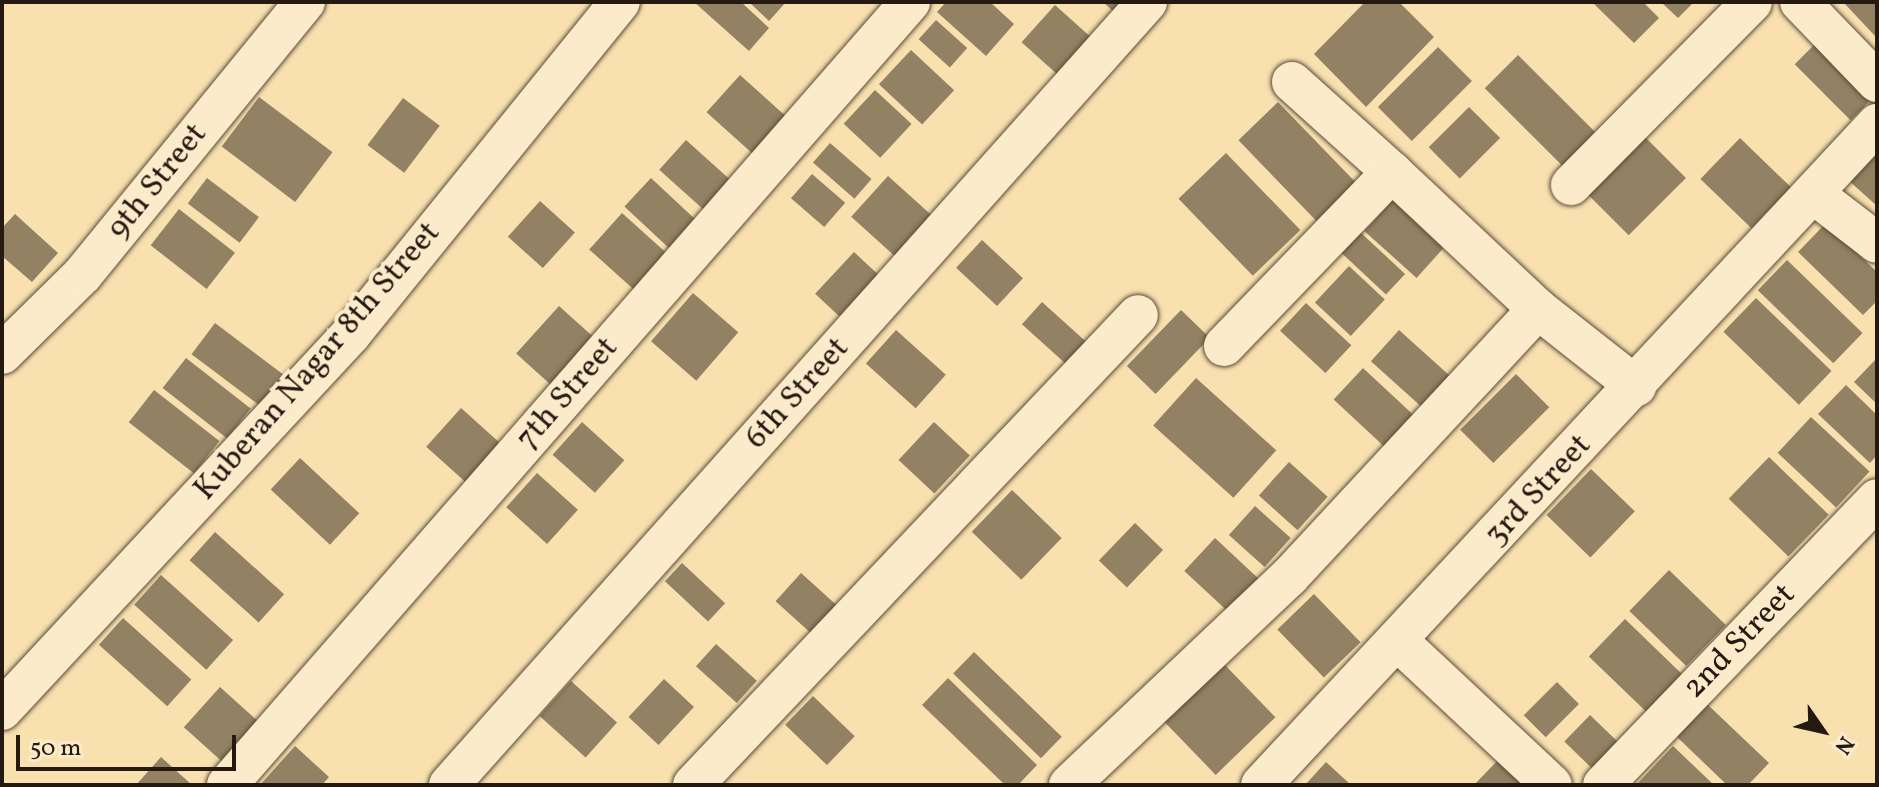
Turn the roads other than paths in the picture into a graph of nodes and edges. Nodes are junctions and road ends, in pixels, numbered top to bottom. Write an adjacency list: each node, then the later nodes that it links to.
1 (305, 2): 17 (street, 9th Street)
2 (620, 2): 21 (street, Kuberan Nagar 8th Street)
3 (910, 2): 22 (street, 7th Street)
4 (1147, 2): 23 (street, 6th Street)
5 (1752, 2): 11 (street)
6 (1800, 2): 8 (street)
7 (1292, 82): 10 (street)
8 (1877, 82)
9 (1877, 124): 12 (street, 3rd Street)
10 (1392, 172): 14 (street); 16 (street)
11 (1571, 185)
12 (1815, 195): 13 (street); 18 (street, 3rd Street)
13 (1877, 243)
14 (1538, 309): 18 (street); 25 (street)
15 (1138, 315): 24 (street)
16 (1224, 346)
17 (2, 354)
18 (1636, 386): 20 (street, 3rd Street)
19 (1877, 499): 28 (street, 2nd Street)
20 (1399, 642): 26 (street, 3rd Street); 27 (street)
21 (2, 710)
22 (227, 785)
23 (449, 785)
24 (693, 785)
25 (1069, 785)
26 (1261, 785)
27 (1552, 785)
28 (1603, 785)

